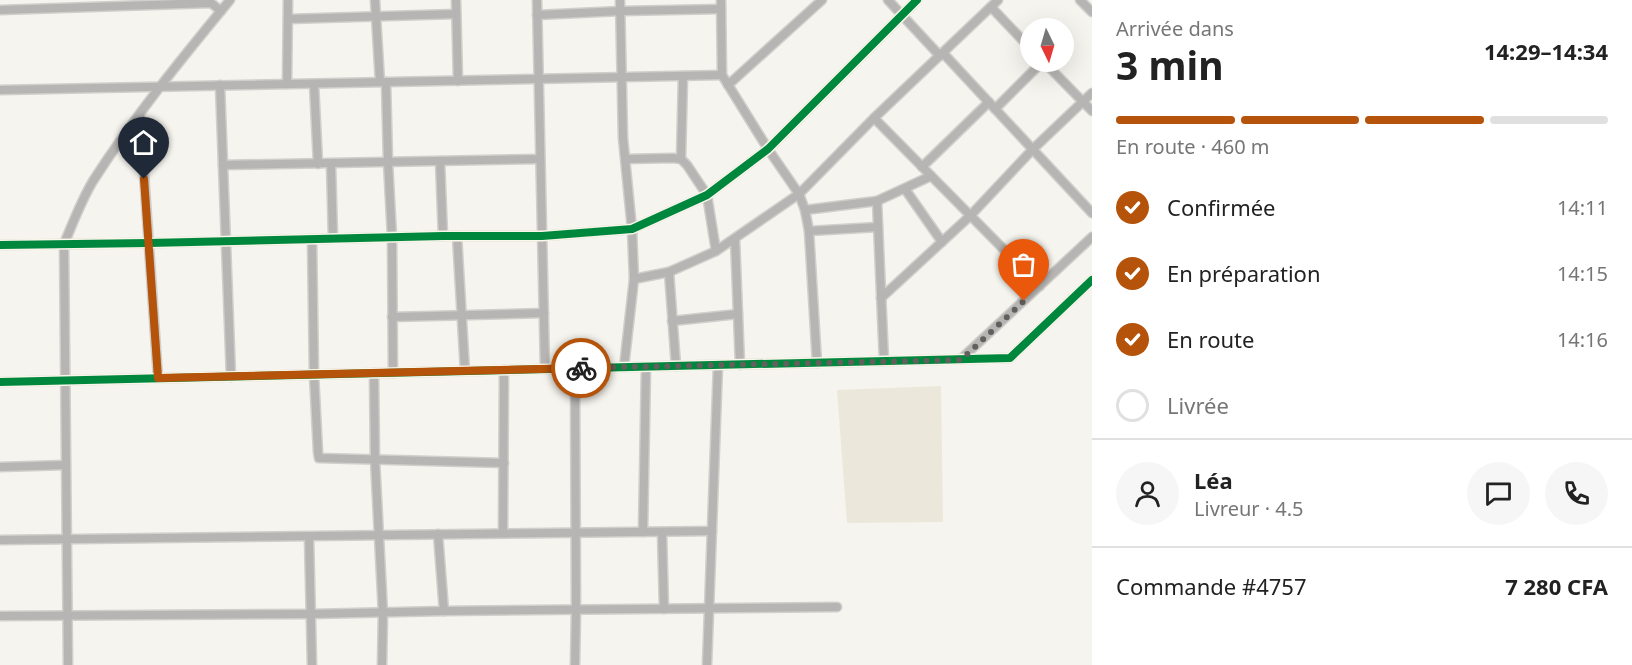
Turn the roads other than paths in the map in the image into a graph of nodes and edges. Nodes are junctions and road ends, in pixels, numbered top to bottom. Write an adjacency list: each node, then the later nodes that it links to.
1 (230, 0): 18 (street)
2 (288, 0): 25 (street)
3 (375, 0): 24 (street)
4 (456, 0): 21 (street)
5 (537, 0): 23 (street)
6 (620, 0): 19 (street)
7 (822, 0): 39 (street)
8 (888, 0): 22 (street)
9 (917, 0): 22 (street)
10 (998, 0): 16 (street)
11 (1080, 0): 20 (street)
12 (211, 2): 13 (street); 18 (street)
13 (117, 3): 14 (street)
14 (35, 4): 17 (street)
15 (721, 5): 19 (street); 30 (street)
16 (990, 7): 26 (street); 27 (street)
17 (0, 10)
18 (221, 11): 40 (street)
19 (621, 11): 23 (street); 32 (street)
20 (1092, 12)
21 (456, 14): 24 (street); 34 (street)
22 (901, 14): 27 (street); 48 (street)
23 (537, 15): 33 (street)
24 (376, 16): 25 (street); 35 (street)
25 (288, 19): 36 (street)
26 (1020, 38)
27 (941, 55): 44 (street); 47 (street)
28 (1031, 72): 44 (street)
29 (1053, 72): 43 (street)
30 (722, 75): 31 (street); 39 (street)
31 (682, 76): 32 (street); 52 (street)
32 (622, 77): 33 (street); 51 (street)
33 (538, 79): 34 (street); 50 (street)
34 (458, 81): 35 (street)
35 (383, 82): 37 (street); 54 (street)
36 (287, 84): 37 (street); 38 (street)
37 (314, 84): 55 (street)
38 (220, 85): 40 (street); 57 (street)
39 (728, 85): 48 (street)
40 (160, 87): 41 (street); 46 (street)
41 (0, 90)
42 (1092, 93): 43 (street)
43 (1083, 101): 45 (street); 49 (street)
44 (992, 106): 49 (street); 58 (street)
45 (1092, 111)
46 (140, 114): 80 (street); 81 (street)
47 (874, 118): 58 (street); 61 (street)
48 (768, 149): 61 (street); 62 (street)
49 (1033, 149): 65 (street); 66 (street)
50 (540, 159): 53 (street); 72 (street)
51 (626, 159): 52 (street); 68 (street)
52 (681, 159): 62 (street)
53 (440, 161): 54 (street); 70 (street)
54 (388, 162): 56 (street); 73 (street)
55 (318, 164): 56 (street); 57 (street)
56 (331, 164): 75 (street)
57 (223, 165): 78 (street)
58 (922, 167): 59 (street)
59 (931, 176): 60 (street); 66 (street)
60 (904, 189): 63 (street); 79 (street)
61 (799, 194): 64 (street); 77 (street)
62 (707, 195): 68 (street); 83 (street)
63 (877, 201): 64 (street); 67 (street)
64 (805, 210): 69 (street)
65 (1092, 213)
66 (970, 216): 79 (street); 87 (street)
67 (878, 227): 69 (street); 88 (street)
68 (632, 229): 72 (street); 85 (street)
69 (809, 231): 96 (street)
70 (443, 236): 71 (street); 73 (street)
71 (457, 236): 72 (street); 91 (street)
72 (542, 236): 89 (street)
73 (392, 237): 75 (street); 92 (street)
74 (1092, 237): 87 (street)
75 (333, 238): 76 (street)
76 (312, 239): 78 (street); 108 (street)
77 (735, 239): 83 (street); 90 (street)
78 (226, 241): 80 (street); 109 (street)
79 (942, 242): 88 (street)
80 (149, 243): 81 (street); 110 (street)
81 (64, 244): 82 (street); 111 (street)
82 (0, 245)
83 (716, 251): 84 (street)
84 (669, 272): 85 (street); 93 (street)
85 (634, 279): 100 (street)
86 (1092, 280): 94 (street)
87 (1040, 286): 94 (street)
88 (881, 297): 95 (street)
89 (544, 313): 91 (street); 102 (street)
90 (738, 314): 93 (street); 98 (street)
91 (461, 316): 92 (street); 105 (street)
92 (392, 317): 107 (street)
93 (672, 321): 99 (street)
94 (961, 360): 95 (street)
95 (884, 361): 96 (street)
96 (818, 363): 98 (street)
97 (718, 365): 98 (street); 99 (street); 117 (street)
98 (740, 365)
99 (676, 366): 101 (street)
100 (624, 367): 101 (street); 103 (street)
101 (646, 367): 118 (street)
102 (545, 369): 103 (street); 104 (street)
103 (575, 369): 121 (street)
104 (504, 370): 105 (street); 114 (street)
105 (465, 371): 107 (street)
106 (374, 373): 107 (street); 108 (street); 113 (street)
107 (393, 373)
108 (314, 375): 109 (street); 113 (street)
109 (231, 377): 110 (street)
110 (158, 378): 111 (street)
111 (65, 380): 112 (street); 115 (street)
112 (0, 382)
113 (375, 460): 114 (street); 122 (street)
114 (504, 463): 120 (street)
115 (66, 465): 116 (street); 125 (street)
116 (0, 467)
117 (712, 531): 119 (street); 128 (street)
118 (642, 532): 119 (street); 121 (street)
119 (662, 532): 129 (street)
120 (503, 533): 121 (street); 123 (street)
121 (575, 533): 130 (street)
122 (380, 534): 123 (street); 124 (street); 132 (street)
123 (438, 534): 131 (street)
124 (309, 537): 125 (street); 133 (street)
125 (67, 538): 126 (street); 134 (street)
126 (0, 540)
127 (837, 607): 128 (street)
128 (710, 608): 129 (street); 140 (street)
129 (664, 609): 130 (street)
130 (576, 610): 131 (street); 139 (street)
131 (444, 611): 132 (street)
132 (383, 613): 133 (street); 138 (street)
133 (311, 614): 134 (street); 137 (street)
134 (68, 615): 135 (street); 136 (street)
135 (0, 616)
136 (68, 665)
137 (312, 665)
138 (382, 665)
139 (575, 665)
140 (707, 665)

